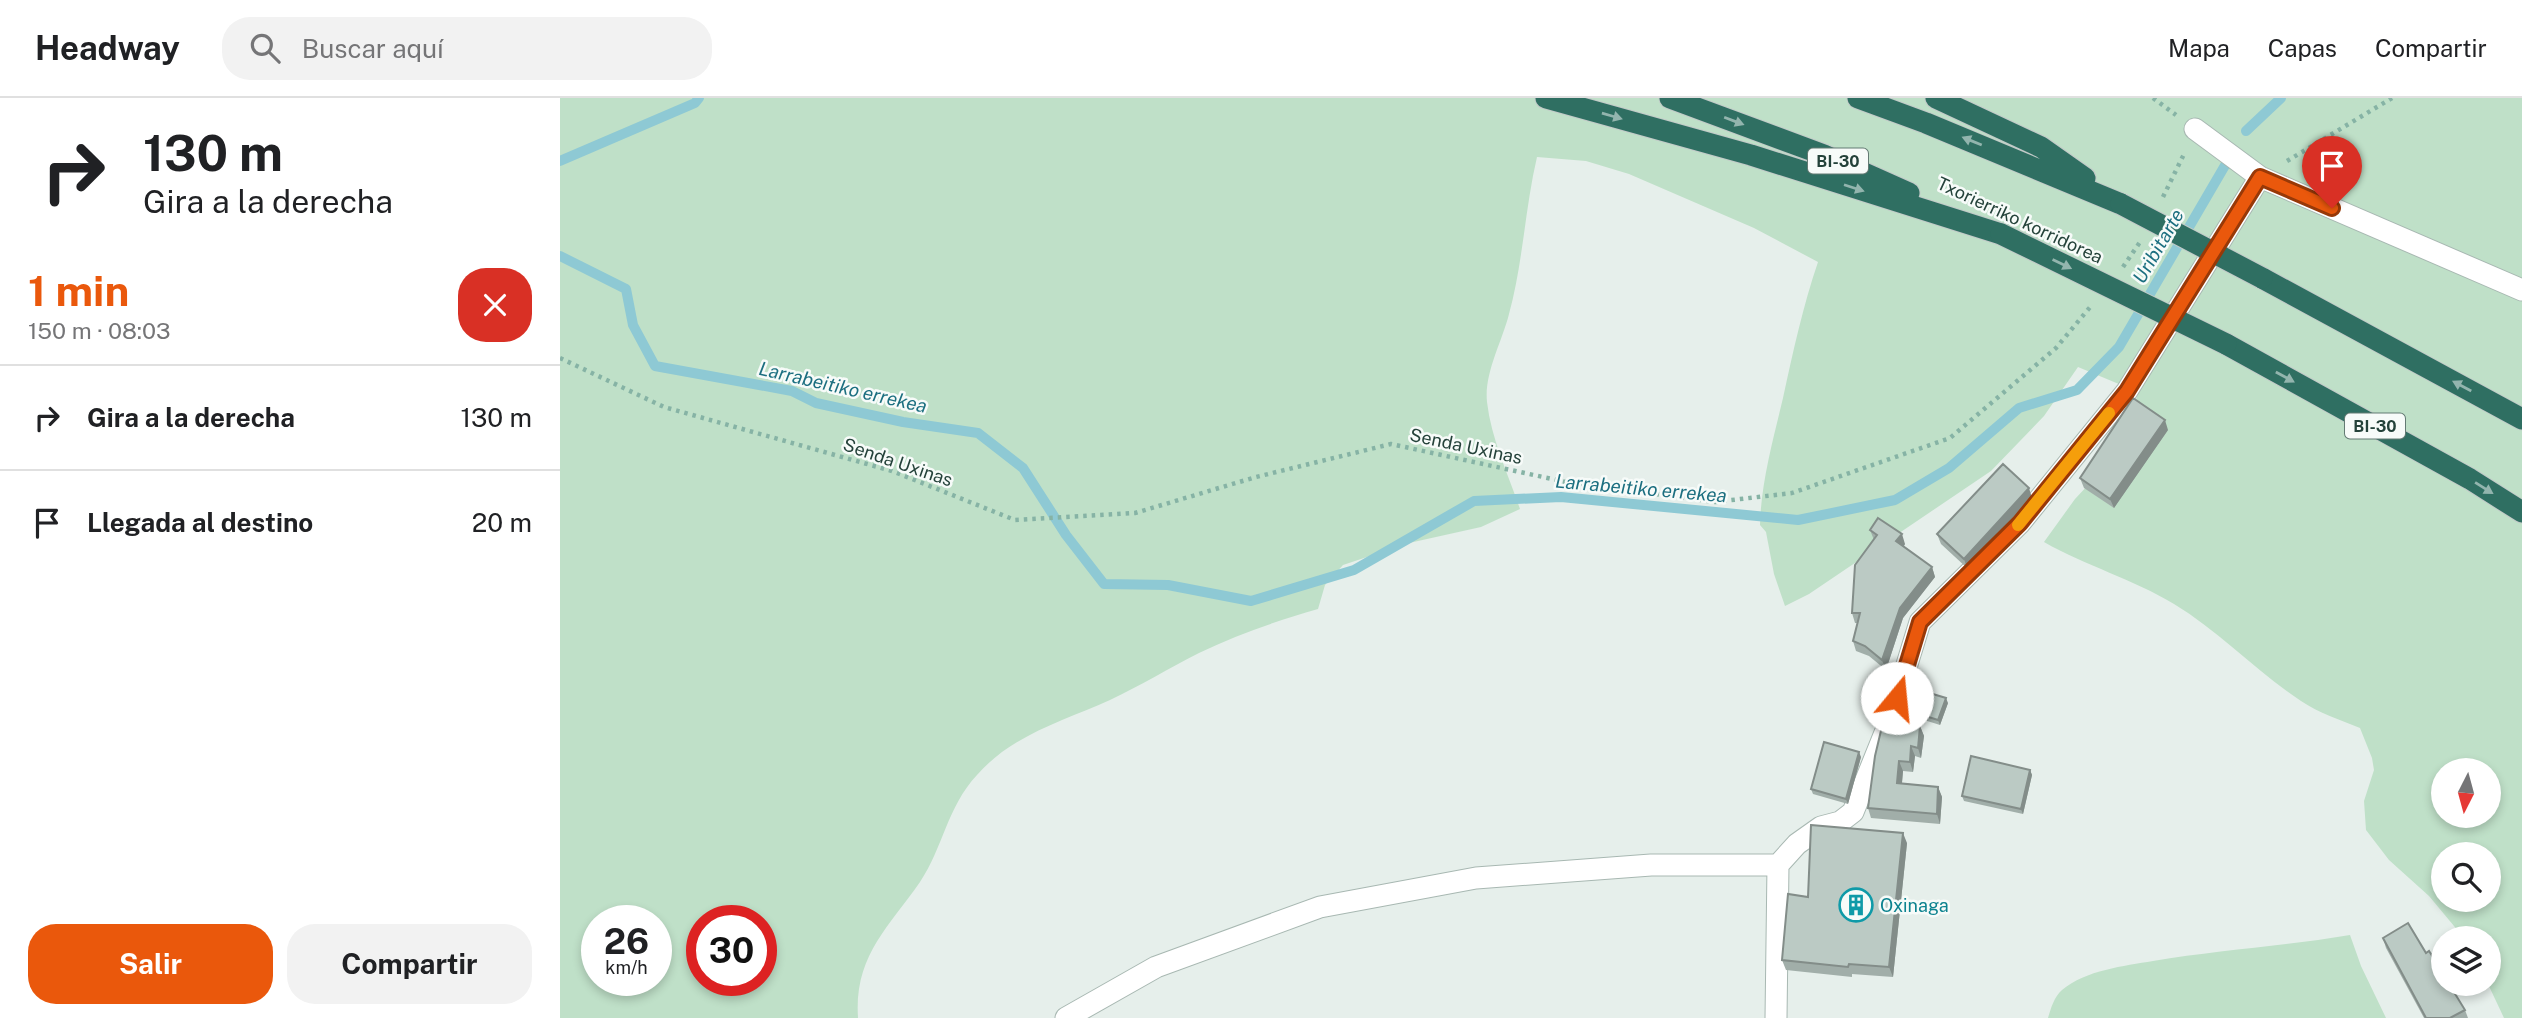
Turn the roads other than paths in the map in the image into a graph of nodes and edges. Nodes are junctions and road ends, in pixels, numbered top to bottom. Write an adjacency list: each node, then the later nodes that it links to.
1 (1546, 98): 8 (highway, one-way to 8)
2 (1670, 98): 8 (highway, Txorierriko korridorea / BI-30, one-way to 8)
3 (1858, 98): 6 (highway, one-way to 3)
4 (1936, 98): 6 (highway)
5 (2195, 129): 7 (street)
6 (2038, 157): 10 (highway, one-way to 6, bridge)
7 (2260, 177): 9 (street); 12 (street)
8 (2001, 234): 11 (highway, Txorierriko korridorea / BI-30, one-way to 11, bridge)
9 (2522, 290)
10 (2522, 419)
11 (2522, 512)
12 (1778, 865): 13 (street); 14 (street)
13 (1066, 1018)
14 (1776, 1018)

